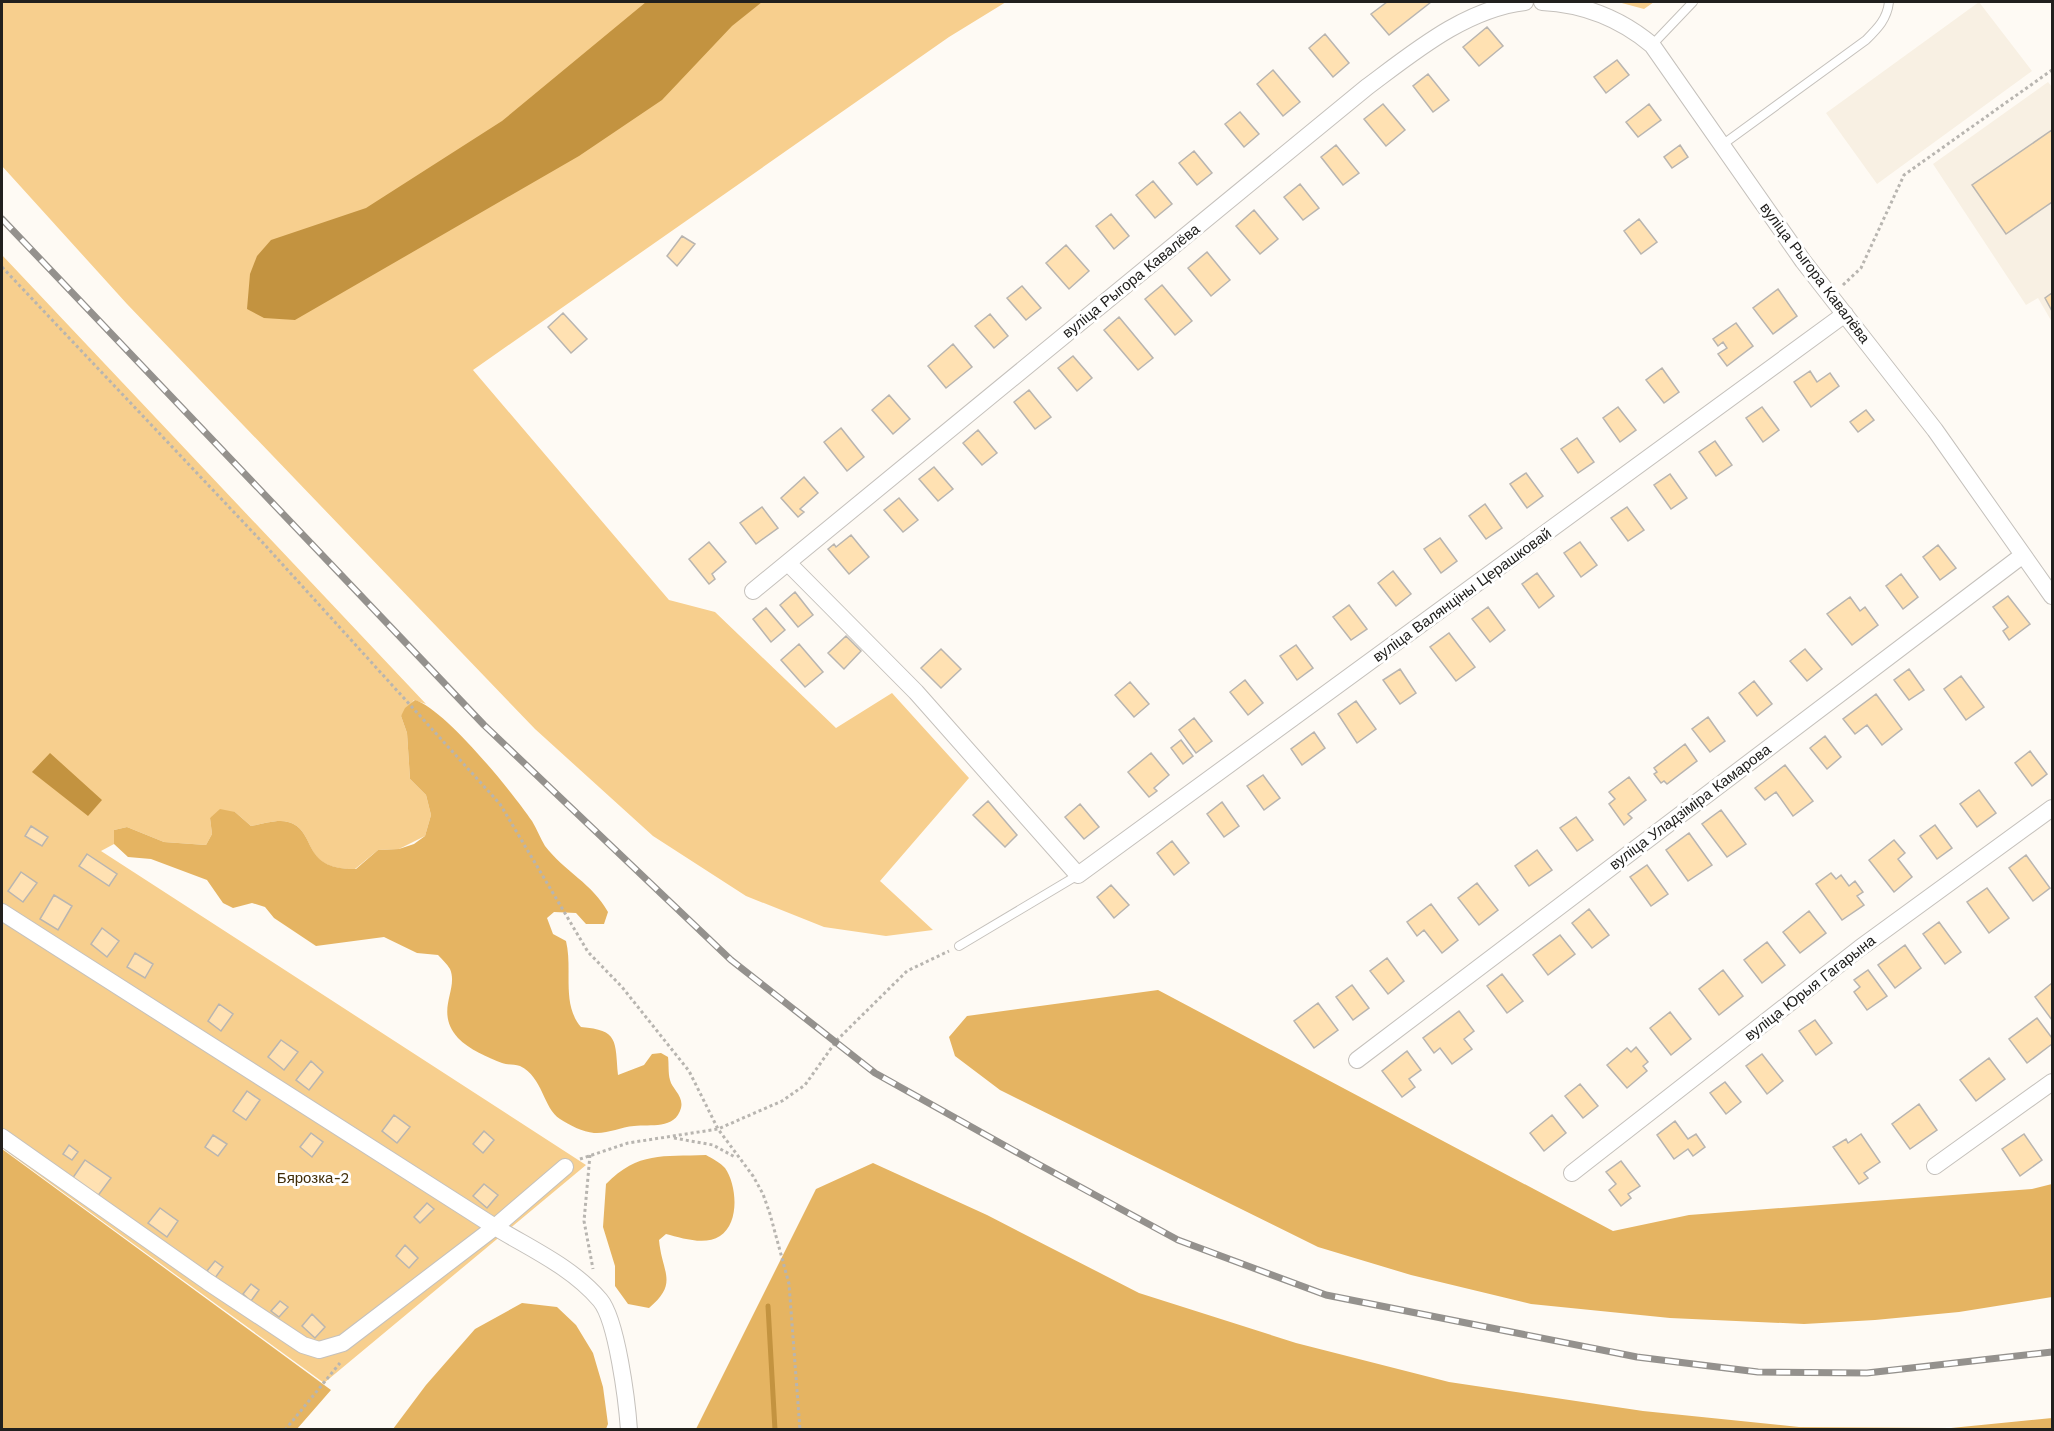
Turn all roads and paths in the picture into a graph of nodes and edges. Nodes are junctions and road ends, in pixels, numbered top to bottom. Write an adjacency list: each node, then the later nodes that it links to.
1 (1525, 2): 12 (street, вуліца Рыгора Кавалёва)
2 (1542, 2): 5 (street, вуліца Рыгора Кавалёва)
3 (1693, 2): 5 (lane)
4 (1889, 2): 7 (lane)
5 (1652, 45): 7 (street, вуліца Рыгора Кавалёва)
6 (2052, 70): 9 (path)
7 (1722, 146): 9 (street, вуліца Рыгора Кавалёва)
8 (2, 267): 21 (path)
9 (1831, 295): 10 (street, вуліца Рыгора Кавалёва)
10 (1845, 314): 11 (street, вуліца Рыгора Кавалёва); 16 (street, вуліца Валянціны Церашковай)
11 (2024, 555): 14 (street, вуліца Рыгора Кавалёва); 19 (street, вуліца Уладзіміра Камарова)
12 (788, 563): 13 (street, вуліца Рыгора Кавалёва); 16 (street)
13 (753, 591)
14 (2052, 596)
15 (2052, 808): 28 (street, вуліца Юрыя Гагарына)
16 (1078, 875): 18 (lane)
17 (2, 912): 29 (street)
18 (959, 946): 21 (path)
19 (1358, 1060)
20 (2052, 1082): 26 (street)
21 (718, 1130): 23 (path); 25 (path)
22 (2, 1137): 29 (street)
23 (672, 1138): 24 (path); 25 (path)
24 (590, 1155): 27 (path); 30 (path)
25 (737, 1157): 32 (path)
26 (1935, 1166)
27 (565, 1167): 29 (street)
28 (1572, 1173)
29 (495, 1227): 31 (street)
30 (594, 1274)
31 (628, 1430)
32 (800, 1430)

